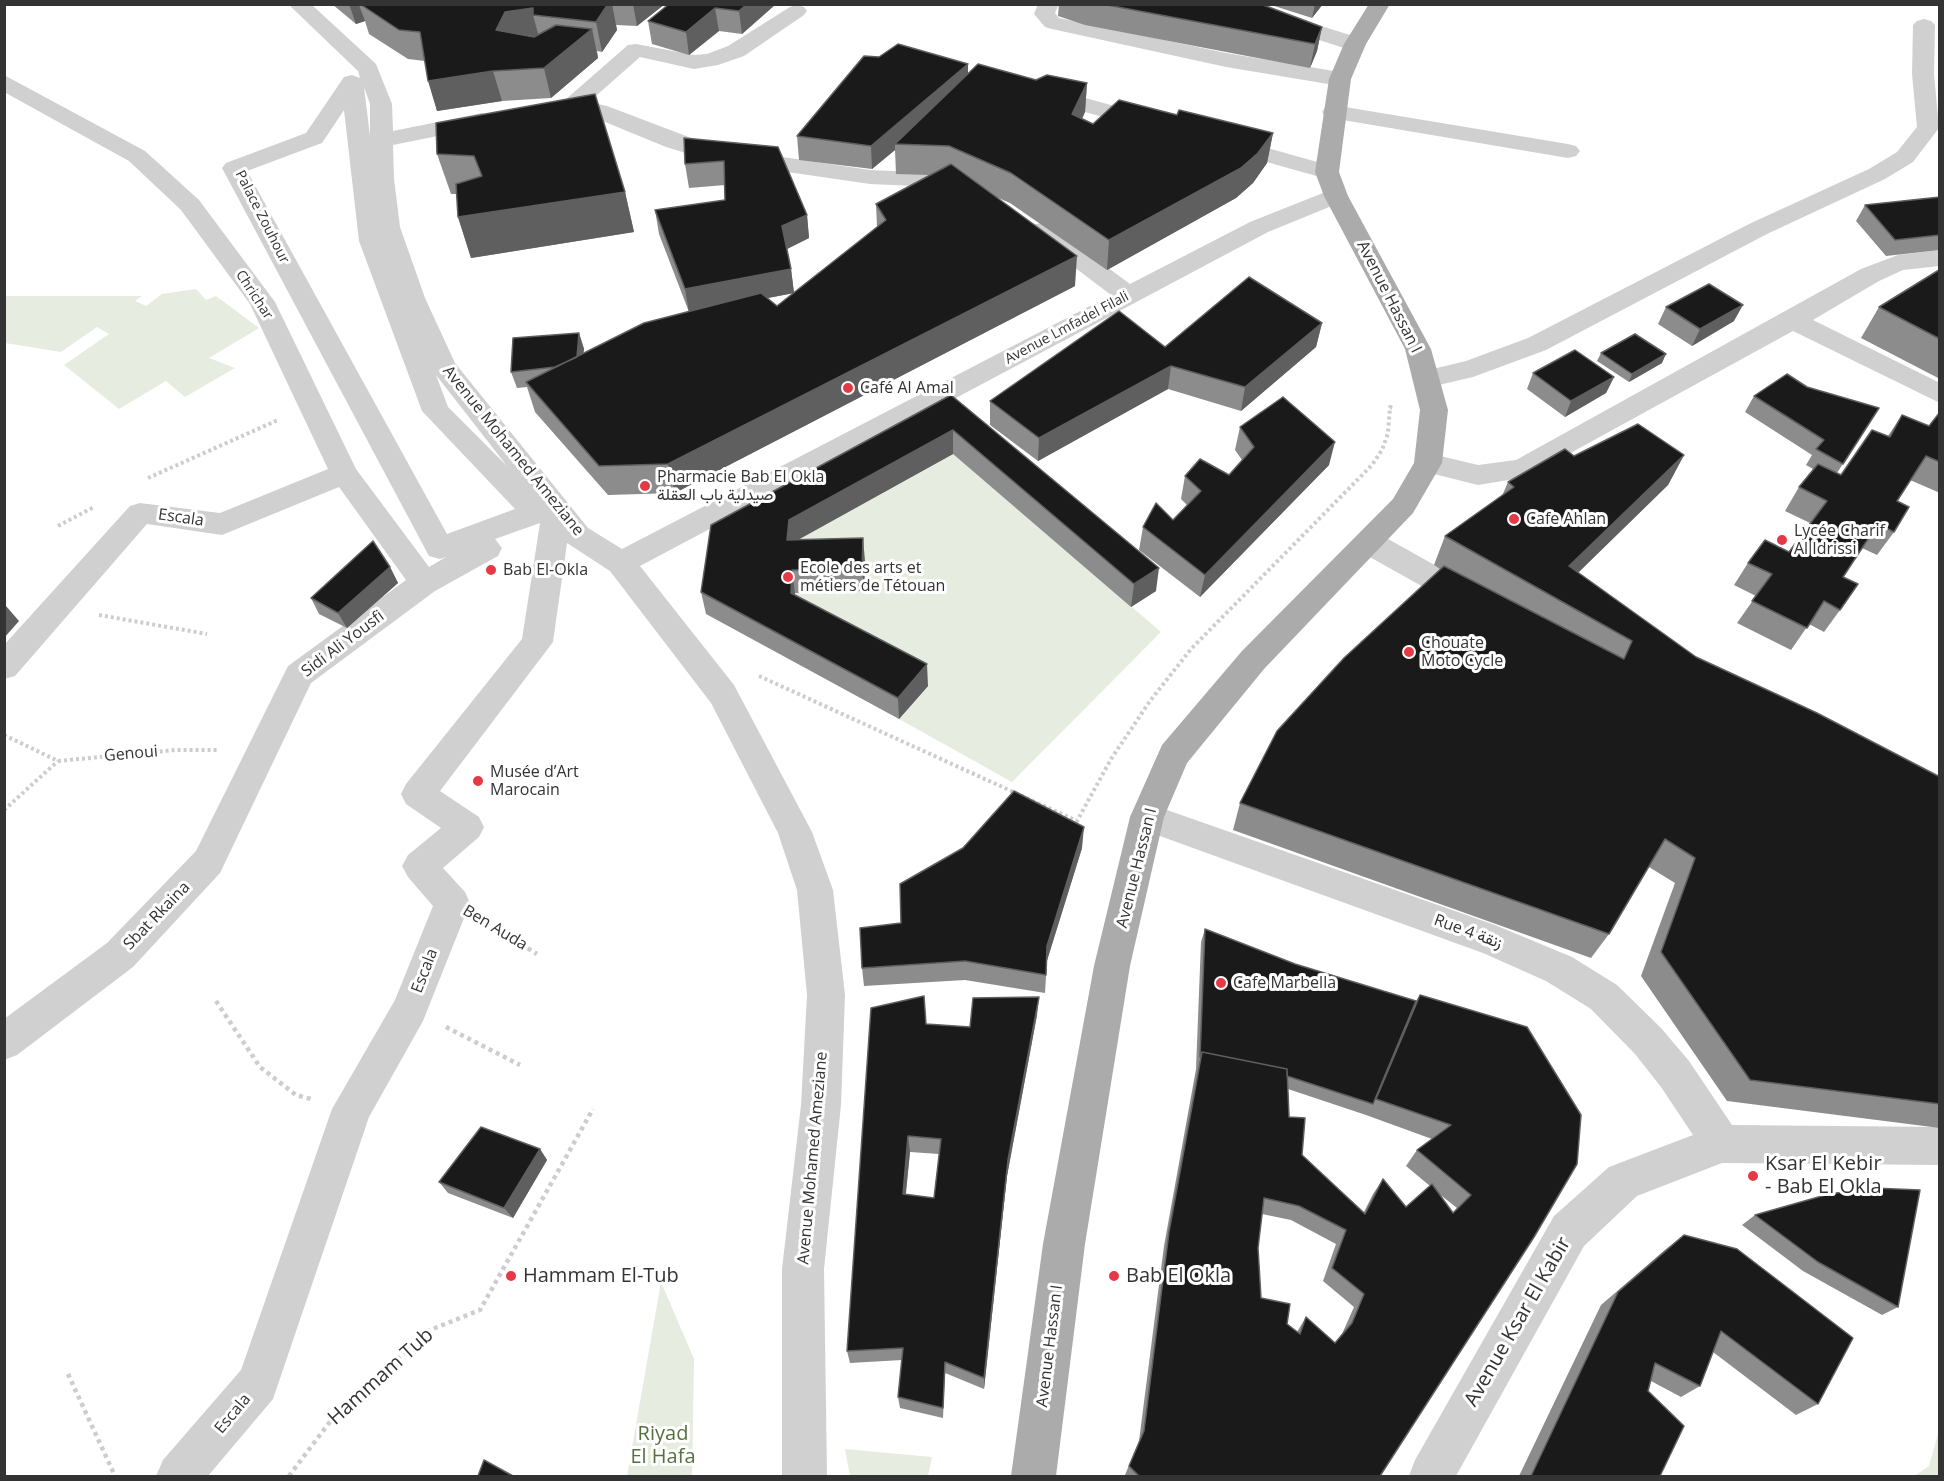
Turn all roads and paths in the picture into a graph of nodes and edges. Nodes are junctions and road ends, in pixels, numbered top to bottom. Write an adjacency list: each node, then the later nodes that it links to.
1 (298, 4): 17 (street, Avenue Mohamed Ameziane)
2 (1049, 4): 10 (street)
3 (1227, 4): 8 (street)
4 (1380, 4): 8 (main road)
5 (797, 11): 9 (street)
6 (1924, 25): 28 (street)
7 (653, 36): 9 (street)
8 (1355, 44): 10 (main road)
9 (636, 50): 13 (street)
10 (1340, 79): 14 (main road)
11 (4, 81): 29 (street, Chrichar)
12 (1023, 88): 15 (street)
13 (572, 106): 17 (street); 20 (street)
14 (1334, 112): 18 (street); 21 (main road)
15 (1167, 128)
16 (1209, 139): 21 (street)
17 (381, 140): 34 (street, Avenue Mohamed Ameziane)
18 (1568, 151)
19 (897, 154): 20 (street)
20 (870, 177): 22 (street)
21 (1332, 184): 25 (street, Avenue Lmfadel Filali); 28 (main road, Avenue Hassan I)
22 (990, 197)
23 (1020, 214): 25 (street)
24 (1940, 258): 26 (street)
25 (1129, 296): 37 (street, Avenue Lmfadel Filali)
26 (1793, 320): 27 (street); 30 (street)
27 (1940, 394)
28 (1430, 395): 30 (main road, Avenue Hassan I); 43 (path)
29 (312, 405): 31 (street, Chrichar); 32 (path)
30 (1428, 463): 36 (main road, Avenue Hassan I)
31 (344, 472): 38 (street, Chrichar); 39 (street, Escala)
32 (140, 482)
33 (99, 504): 35 (path)
34 (546, 511): 34 (street, Palace Zouhour); 37 (street, Avenue Mohamed Ameziane); 38 (street, Sidi Ali Yousfi); 49 (street)
35 (58, 526)
36 (1370, 543): 40 (street); 48 (main road, Avenue Hassan I)
37 (621, 563): 63 (street, Avenue Mohamed Ameziane)
38 (424, 583): 45 (street, Sidi Ali Yousfi)
39 (57, 607): 41 (path); 42 (street, Escala)
40 (1490, 610)
41 (207, 634)
42 (4, 667)
43 (749, 670)
44 (4, 735): 46 (path)
45 (263, 751): 46 (path, Genoui); 53 (street, Sbat Rkaina)
46 (58, 761): 47 (path)
47 (4, 810)
48 (1147, 817): 57 (street, Rue 4 زنقة); 64 (main road, Avenue Hassan I)
49 (452, 903): 50 (path, Ben Auda); 52 (street, Escala)
50 (537, 954)
51 (216, 1001): 55 (path)
52 (410, 1009): 54 (path); 55 (street, Escala)
53 (4, 1042)
54 (520, 1065)
55 (352, 1109): 61 (street, Escala)
56 (593, 1109): 62 (path, Hammam Tub)
57 (1722, 1144): 58 (street, Avenue Ksar El Kabir); 65 (street, Avenue Ksar El Kabir)
58 (1940, 1146)
59 (68, 1374): 60 (path)
60 (115, 1476)
61 (179, 1476)
62 (289, 1476)
63 (805, 1476)
64 (1033, 1476)
65 (1431, 1476)

